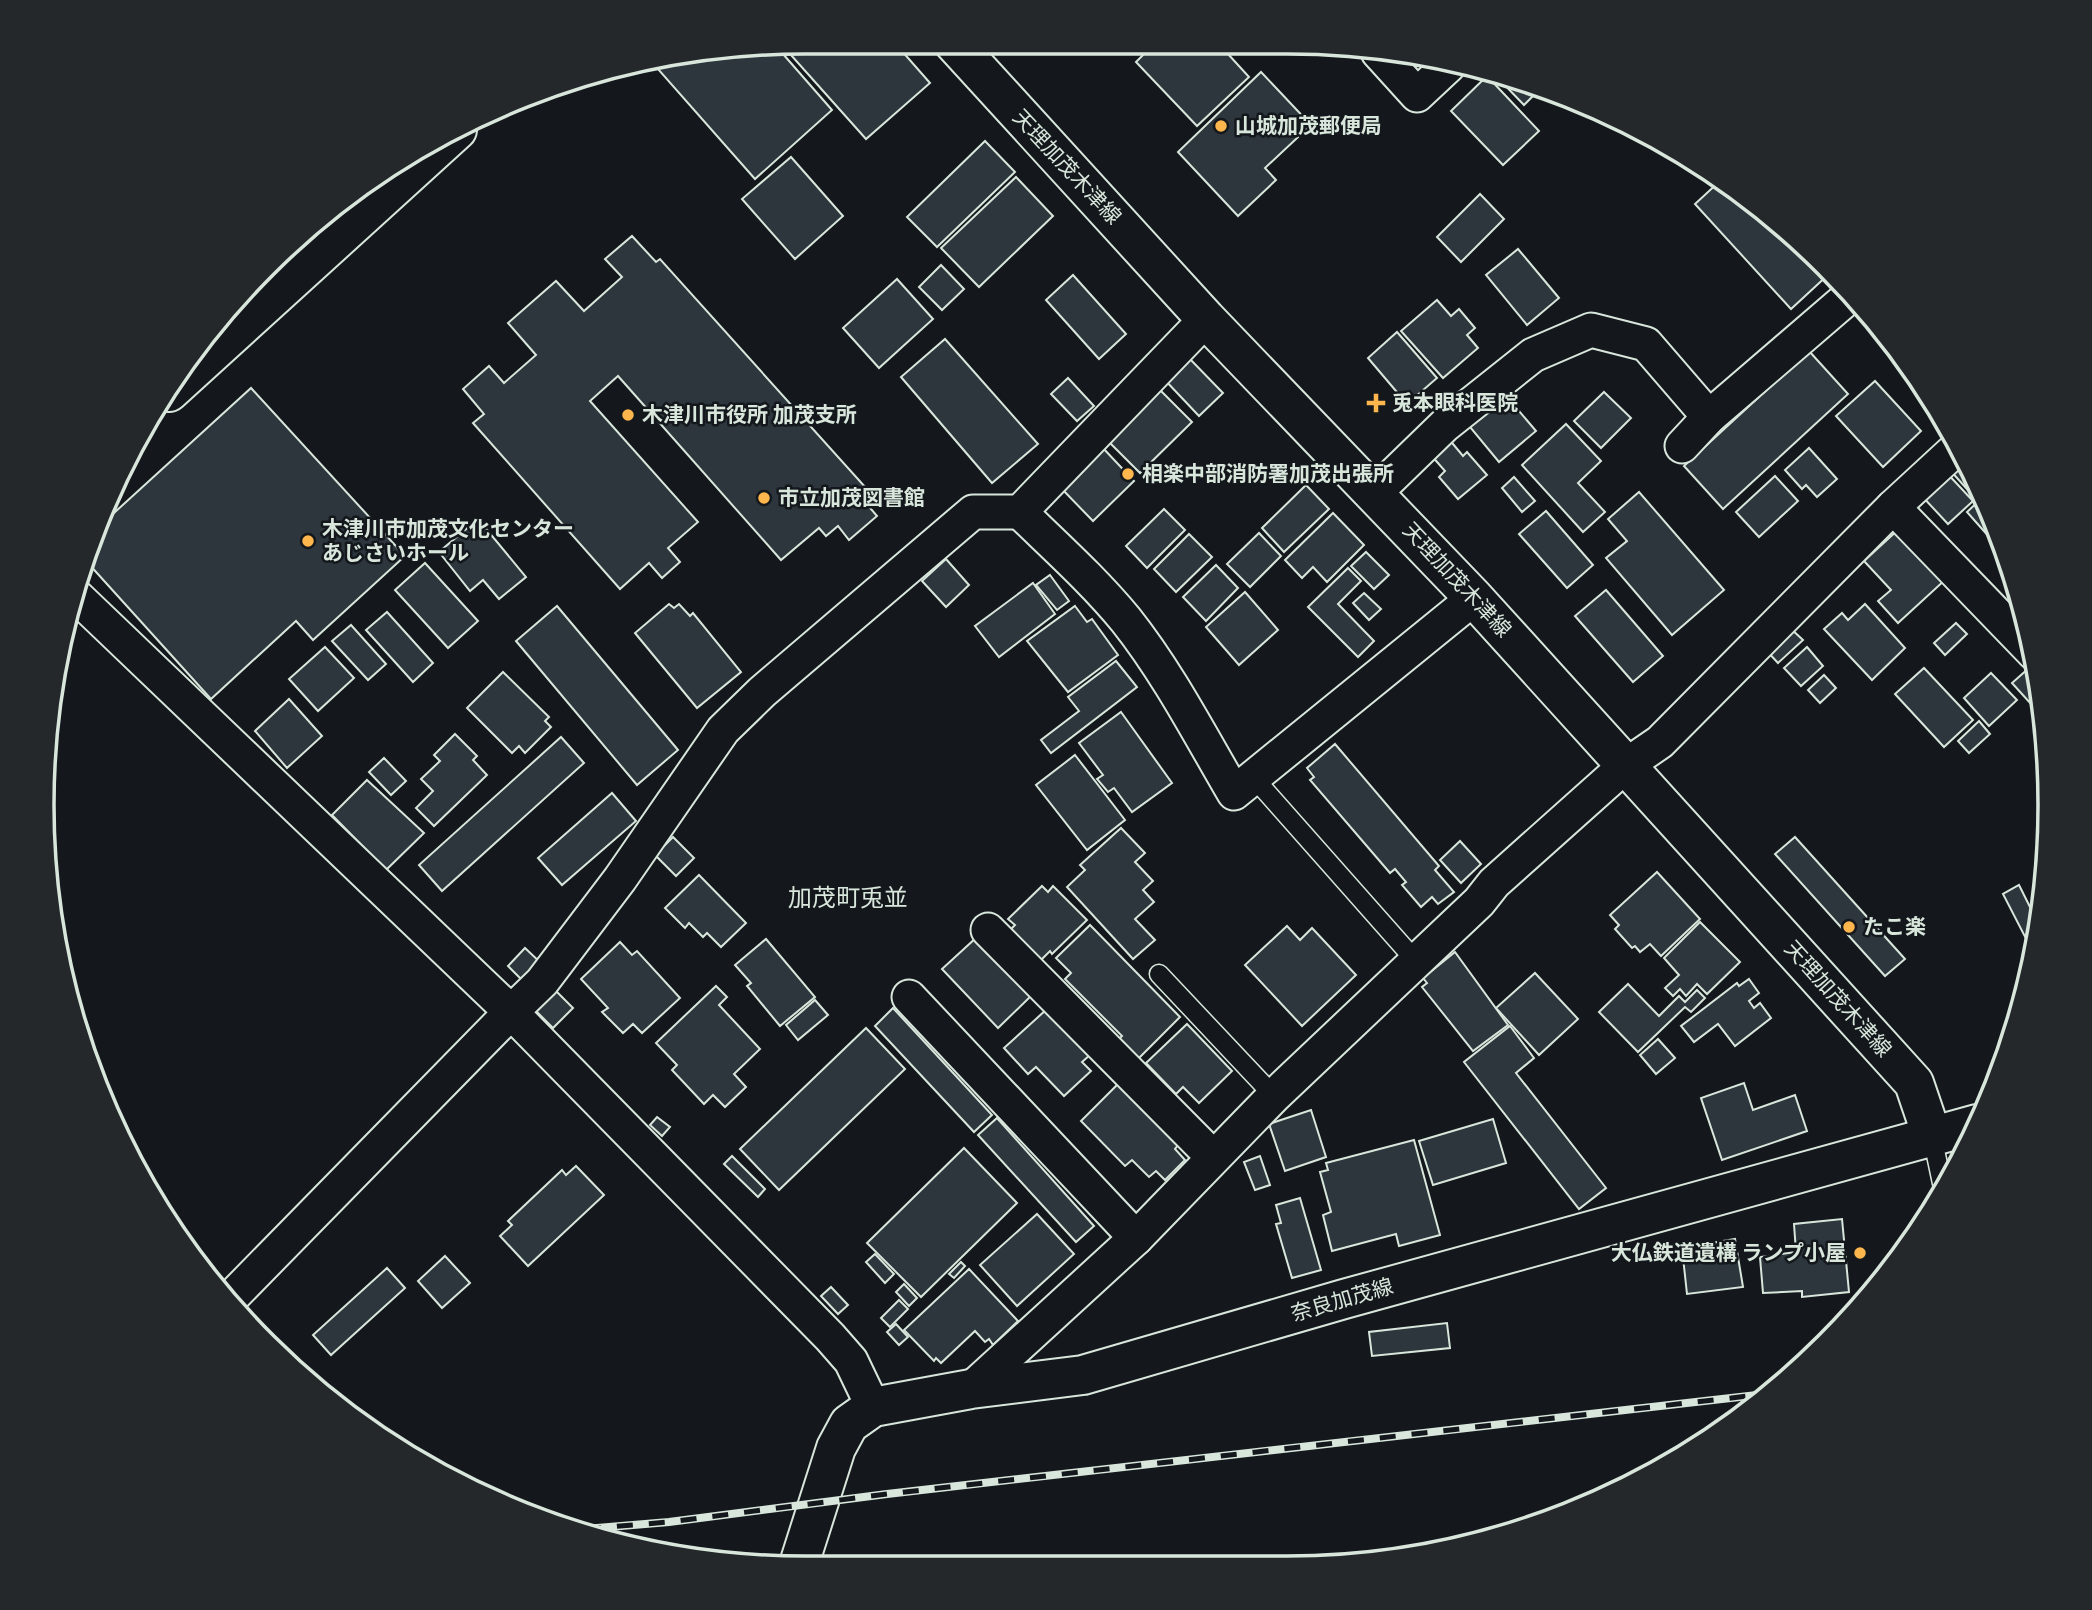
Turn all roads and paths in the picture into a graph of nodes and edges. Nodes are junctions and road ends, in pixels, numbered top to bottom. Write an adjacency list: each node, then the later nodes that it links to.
1 (963, 54): 6 (main road, 天理加茂木津線)
2 (1386, 61): 3 (street)
3 (1442, 71)
4 (428, 156): 7 (main road)
5 (1843, 302): 8 (street)
6 (1206, 319): 11 (main road, 天理加茂木津線); 13 (street)
7 (194, 369)
8 (1709, 417): 9 (street); 11 (street)
9 (1682, 446)
10 (1950, 454): 12 (street)
11 (1376, 492): 14 (main road, 天理加茂木津線)
12 (1893, 507): 16 (street); 17 (street)
13 (1020, 512): 18 (street); 23 (street)
14 (1475, 598): 17 (main road, 天理加茂木津線); 18 (street)
15 (83, 602): 23 (street)
16 (2018, 636)
17 (1626, 766): 20 (street); 26 (main road, 天理加茂木津線)
18 (1254, 778): 20 (lane)
19 (988, 930): 27 (street)
20 (1415, 960): 24 (street)
21 (1159, 974): 24 (lane)
22 (909, 997): 29 (street)
23 (511, 1012): 30 (street); 32 (street)
24 (1274, 1096): 27 (street)
25 (1965, 1127): 26 (main road, 奈良加茂線)
26 (1932, 1136): 28 (lane); 31 (main road, 奈良加茂線)
27 (1213, 1157): 29 (street)
28 (1940, 1174)
29 (1136, 1238): 31 (street)
30 (235, 1293)
31 (971, 1389): 32 (main road, 奈良加茂線)
32 (873, 1407): 33 (main road, 奈良加茂線)
33 (804, 1556)

